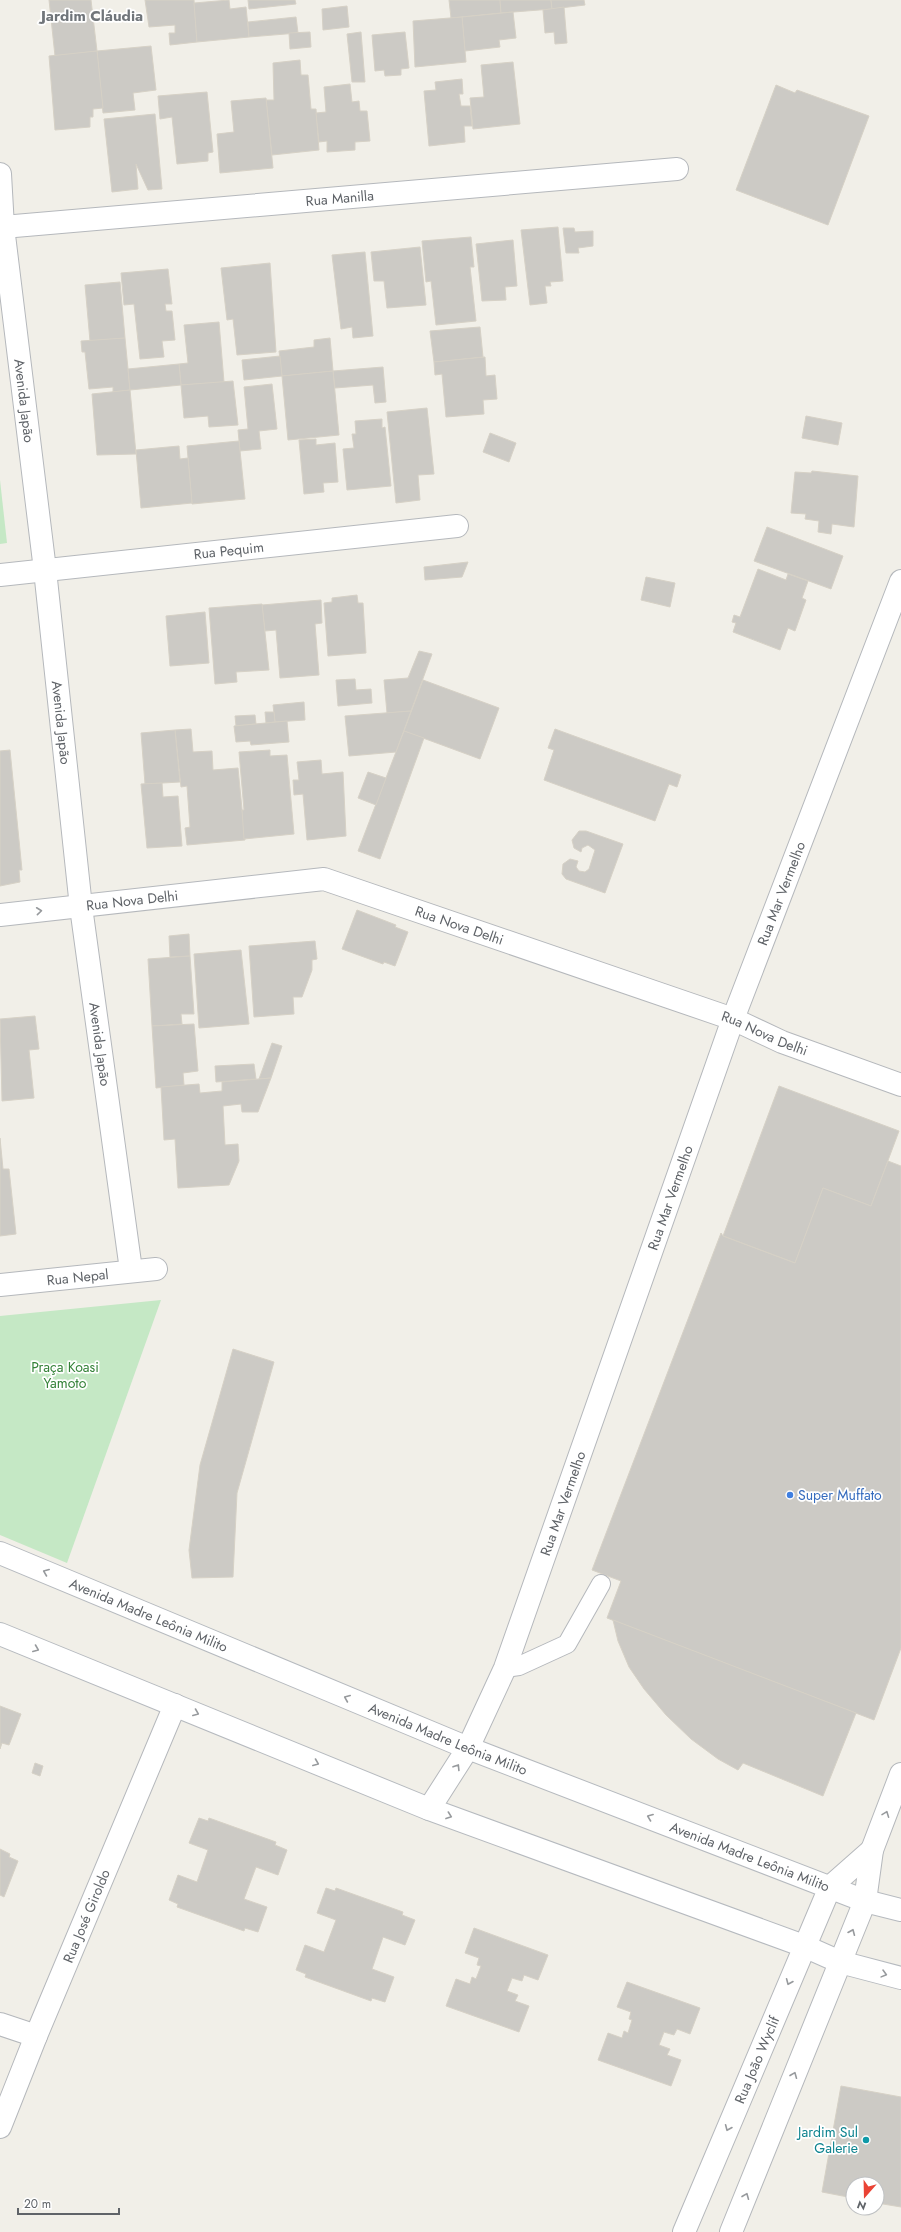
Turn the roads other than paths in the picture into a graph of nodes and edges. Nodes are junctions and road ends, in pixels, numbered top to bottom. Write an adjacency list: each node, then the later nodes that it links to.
1 (676, 169): 3 (street, Rua Manilla)
2 (0, 174): 3 (street, Avenida Japão)
3 (3, 227): 5 (street, Avenida Japão)
4 (457, 526): 5 (street, Rua Pequim)
5 (45, 570): 6 (street, Rua Pequim); 8 (street, Avenida Japão)
6 (0, 575)
7 (901, 582): 10 (street, Rua Mar Vermelho)
8 (81, 907): 9 (street, Rua Nova Delhi, one-way to 8); 10 (street, Rua Nova Delhi); 13 (street, Avenida Japão)
9 (0, 915)
10 (733, 1019): 11 (street, Rua Nova Delhi); 18 (street, Rua Mar Vermelho)
11 (901, 1085)
12 (156, 1269): 13 (street, Rua Nepal)
13 (131, 1270): 14 (street, Rua Nepal)
14 (0, 1285)
15 (0, 1553): 20 (street, Avenida Madre Leônia Milito, one-way to 15)
16 (601, 1584): 18 (lane)
17 (0, 1634): 19 (street, one-way to 19)
18 (505, 1668): 20 (street, Rua Mar Vermelho)
19 (175, 1705): 22 (street, one-way to 22); 31 (street, Rua José Giroldo)
20 (468, 1748): 22 (street, Rua Mar Vermelho, one-way to 20); 24 (street, Avenida Madre Leônia Milito, one-way to 20)
21 (901, 1774): 23 (street, one-way to 21)
22 (429, 1809): 27 (street, one-way to 27)
23 (872, 1850): 24 (street); 25 (street)
24 (830, 1887): 25 (street, Avenida Madre Leônia Milito); 27 (street, Rua João Wyclif)
25 (865, 1901): 26 (street, Avenida Madre Leônia Milito); 28 (street, one-way to 25)
26 (901, 1910)
27 (804, 1946): 28 (street); 34 (street, Rua João Wyclif, one-way to 34)
28 (840, 1962): 29 (street, one-way to 29); 35 (street, one-way to 28)
29 (901, 1978)
30 (0, 2024): 31 (street)
31 (36, 2036): 32 (street, Rua José Giroldo)
32 (7, 2089): 33 (street, Rua José Giroldo)
33 (0, 2127)
34 (684, 2232)
35 (731, 2232)

